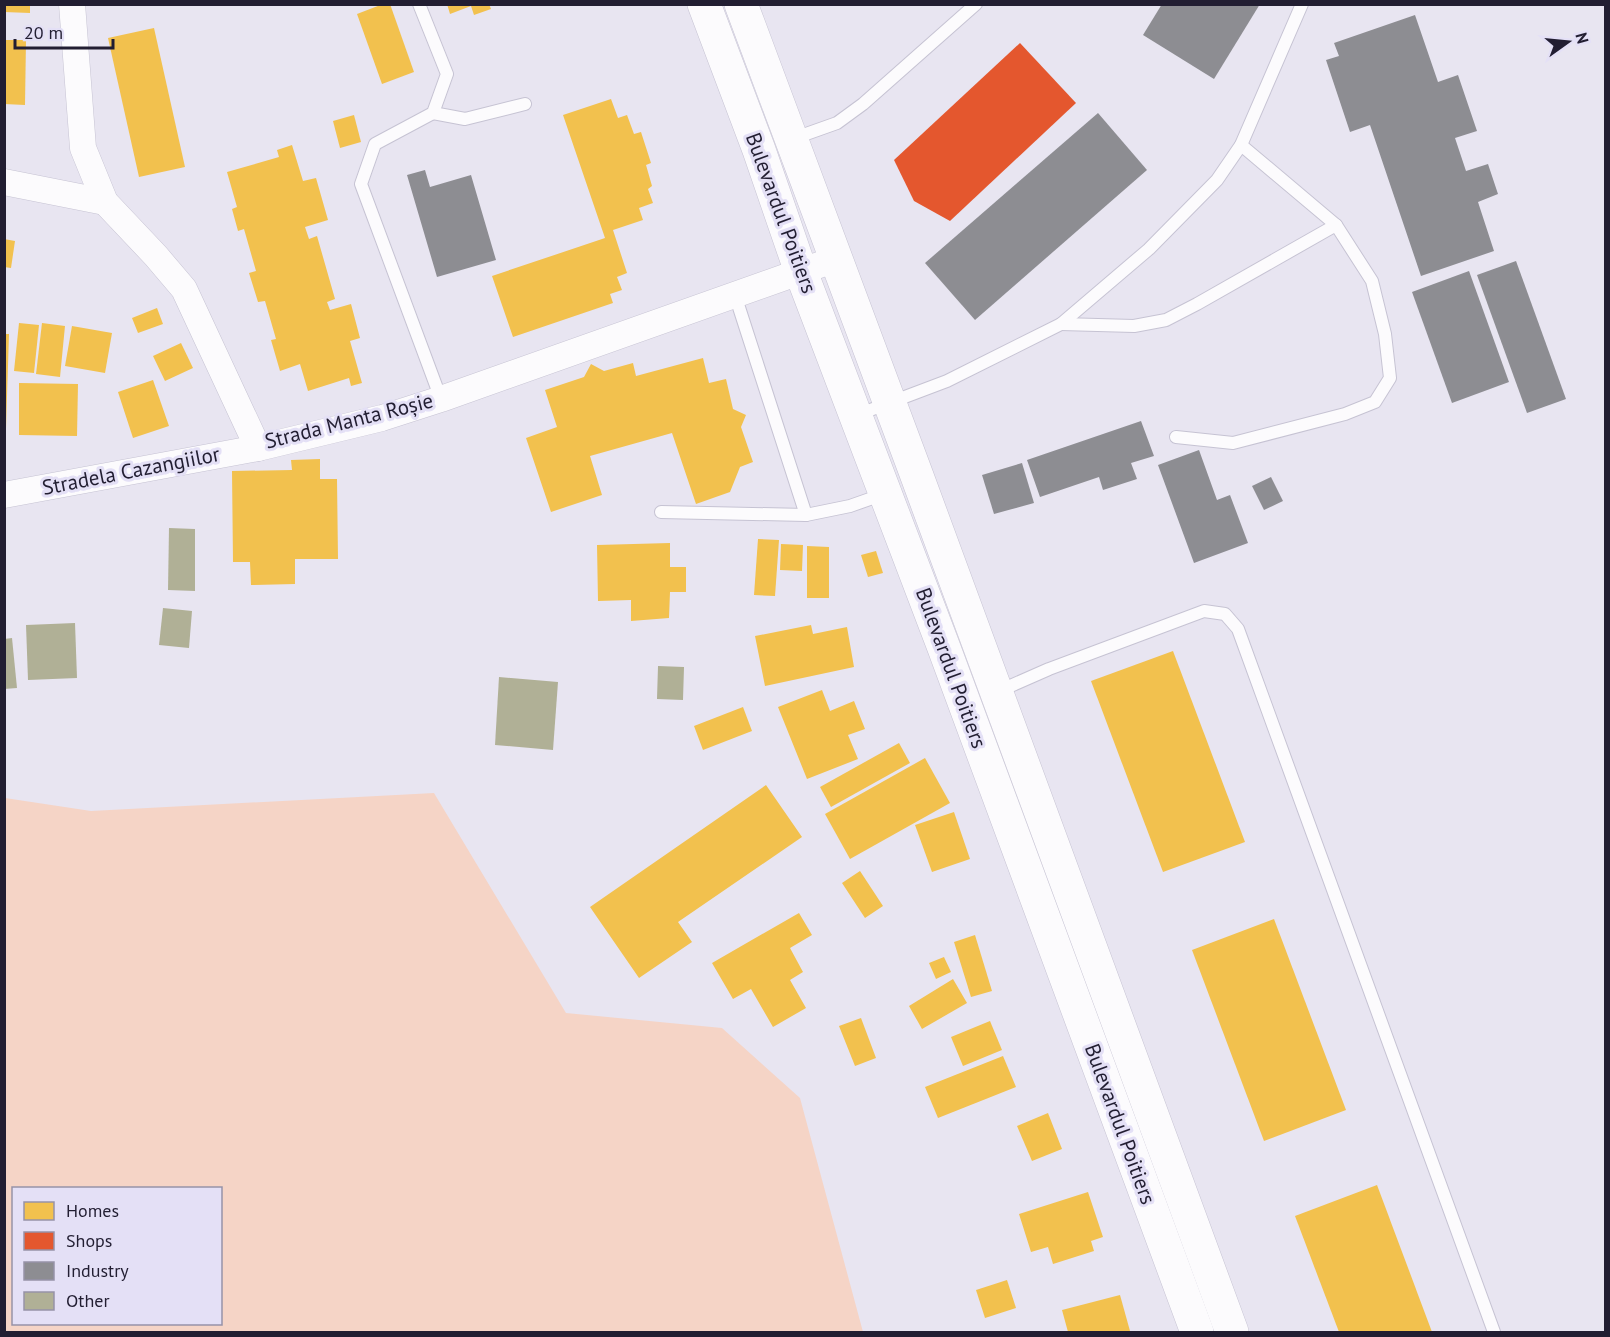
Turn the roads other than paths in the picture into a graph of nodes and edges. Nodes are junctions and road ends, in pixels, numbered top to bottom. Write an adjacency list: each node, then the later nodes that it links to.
1 (72, 4): 12 (street, Strada Manta Roșie)
2 (419, 4): 8 (lane)
3 (704, 4): 9 (main road, Bulevardul Poitiers)
4 (741, 4): 9 (main road, Bulevardul Poitiers)
5 (976, 4): 9 (lane)
6 (1302, 4): 10 (lane)
7 (525, 104): 8 (lane)
8 (433, 112): 18 (lane)
9 (775, 145): 14 (main road, Bulevardul Poitiers); 15 (main road, Bulevardul Poitiers)
10 (1241, 145): 13 (lane); 17 (lane)
11 (4, 182): 12 (street)
12 (105, 202): 22 (street, Strada Manta Roșie)
13 (1336, 225): 17 (lane); 21 (lane)
14 (836, 259): 15 (street, Strada Manta Roșie); 19 (main road, Bulevardul Poitiers)
15 (801, 272): 16 (street, Strada Manta Roșie); 20 (main road, Bulevardul Poitiers)
16 (735, 295): 18 (street, Strada Manta Roșie); 26 (lane)
17 (1061, 324): 19 (lane)
18 (441, 399): 22 (street, Strada Manta Roșie)
19 (889, 403): 20 (lane); 27 (main road, Bulevardul Poitiers)
20 (856, 416): 23 (main road, Bulevardul Poitiers)
21 (1176, 437)
22 (258, 448): 24 (street, Stradela Cazangiilor)
23 (885, 494): 26 (lane); 28 (main road, Bulevardul Poitiers)
24 (4, 495)
25 (661, 513): 26 (lane)
26 (806, 515)
27 (995, 692): 29 (main road, Bulevardul Poitiers); 30 (lane)
28 (1197, 1332)
29 (1232, 1332)
30 (1494, 1332)

